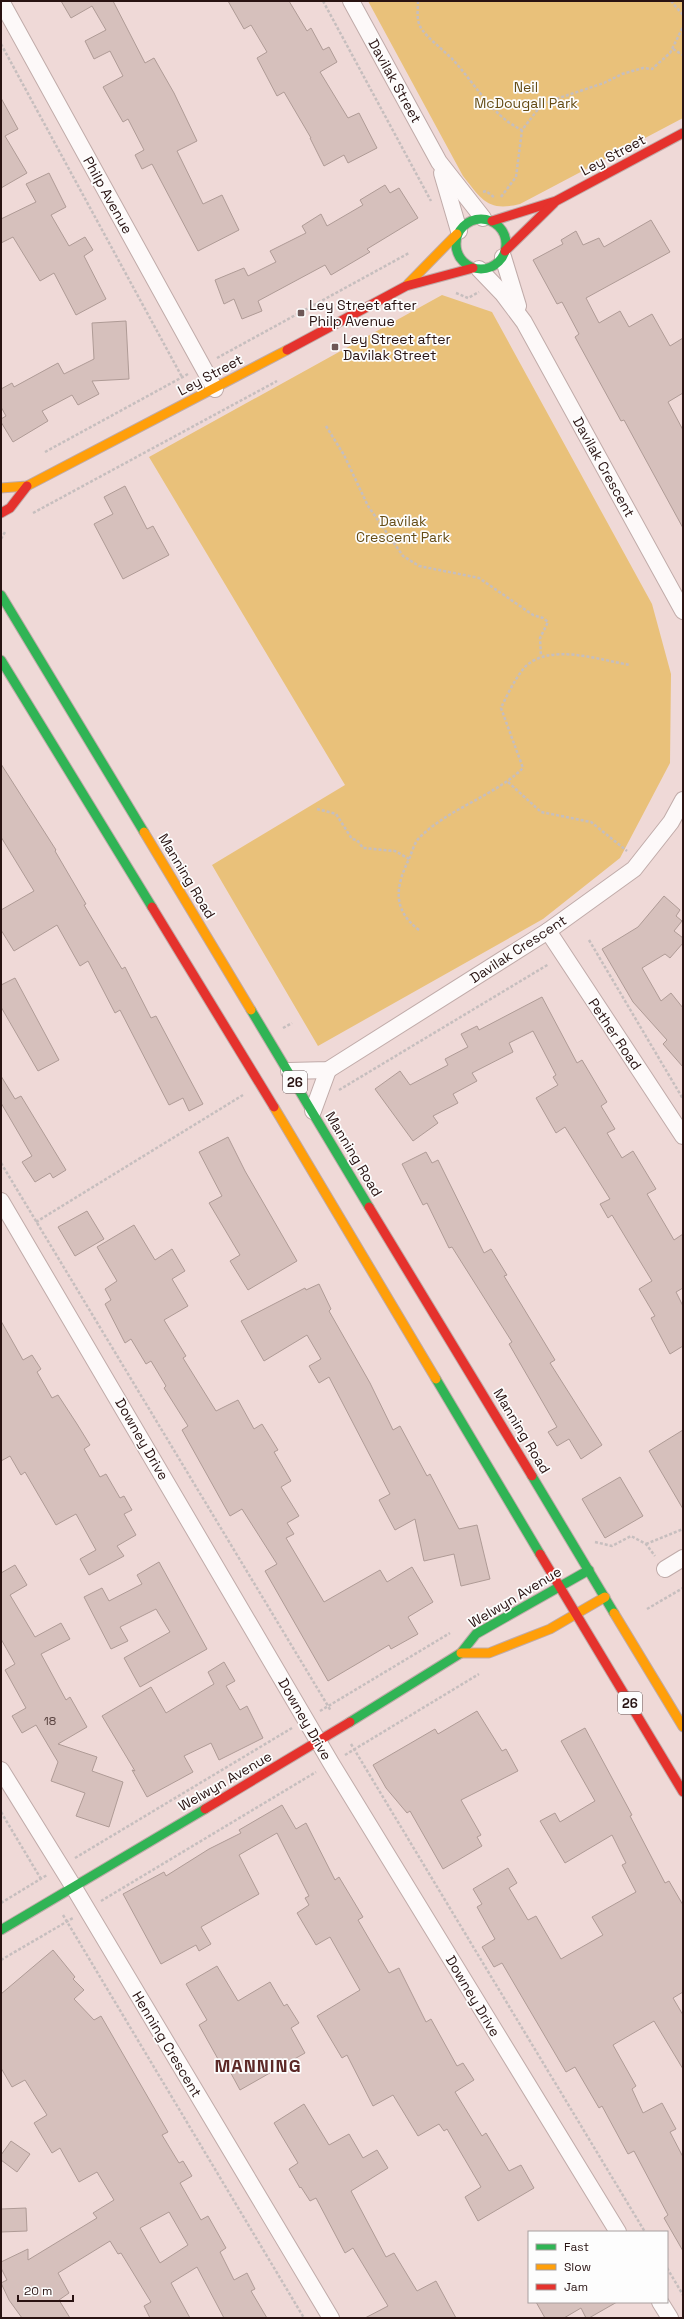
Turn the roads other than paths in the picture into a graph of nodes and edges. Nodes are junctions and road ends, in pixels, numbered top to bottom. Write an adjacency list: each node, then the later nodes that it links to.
1 (2, 1): 12 (street, Philp Avenue)
2 (351, 1): 4 (street, Davilak Street)
3 (683, 133): 5 (main road, Ley Street)
4 (439, 162): 6 (street, Davilak Street); 7 (street, Davilak Street)
5 (556, 201): 6 (main road, Ley Street); 8 (main road, Ley Street)
6 (488, 220): 7 (main road, Ley Street); 8 (main road)
7 (458, 233): 9 (main road); 10 (main road, Ley Street)
8 (504, 254): 9 (main road, Ley Street); 11 (street, Davilak Crescent)
9 (476, 268): 10 (main road, Ley Street); 11 (street, Davilak Crescent)
10 (406, 286): 12 (main road, Ley Street)
11 (524, 322): 17 (street, Davilak Crescent)
12 (215, 389): 13 (main road, Ley Street)
13 (27, 486): 14 (main road, Ley Street); 15 (main road, Ley Street)
14 (1, 488)
15 (1, 513)
16 (1, 595): 22 (main road, Manning Road / 26)
17 (683, 611)
18 (1, 660): 29 (main road, 26)
19 (683, 800): 20 (street, Davilak Crescent)
20 (548, 931): 21 (street, Davilak Crescent); 24 (street, Pether Road)
21 (328, 1070): 22 (street); 23 (street)
22 (288, 1071): 23 (main road, Manning Road / 26)
23 (313, 1111): 28 (main road, Manning Road / 26)
24 (683, 1136)
25 (1, 1201): 34 (street, Downey Drive)
26 (683, 1558): 27 (street)
27 (666, 1569)
28 (589, 1570): 29 (main road, Welwyn Avenue); 30 (main road, Manning Road / 26)
29 (561, 1586): 31 (main road, 26); 32 (main road, Welwyn Avenue)
30 (605, 1597): 31 (main road); 33 (main road, Manning Road / 26)
31 (577, 1613): 32 (main road); 36 (main road, 26)
32 (460, 1653): 34 (main road, Welwyn Avenue)
33 (683, 1727)
34 (319, 1742): 37 (main road, Welwyn Avenue); 39 (street, Downey Drive)
35 (1, 1770): 37 (street, Henning Crescent)
36 (683, 1792)
37 (73, 1886): 38 (main road, Welwyn Avenue); 41 (street, Henning Crescent)
38 (1, 1930)
39 (617, 2231)
40 (661, 2303): 42 (street)
41 (331, 2318)
42 (670, 2318)

